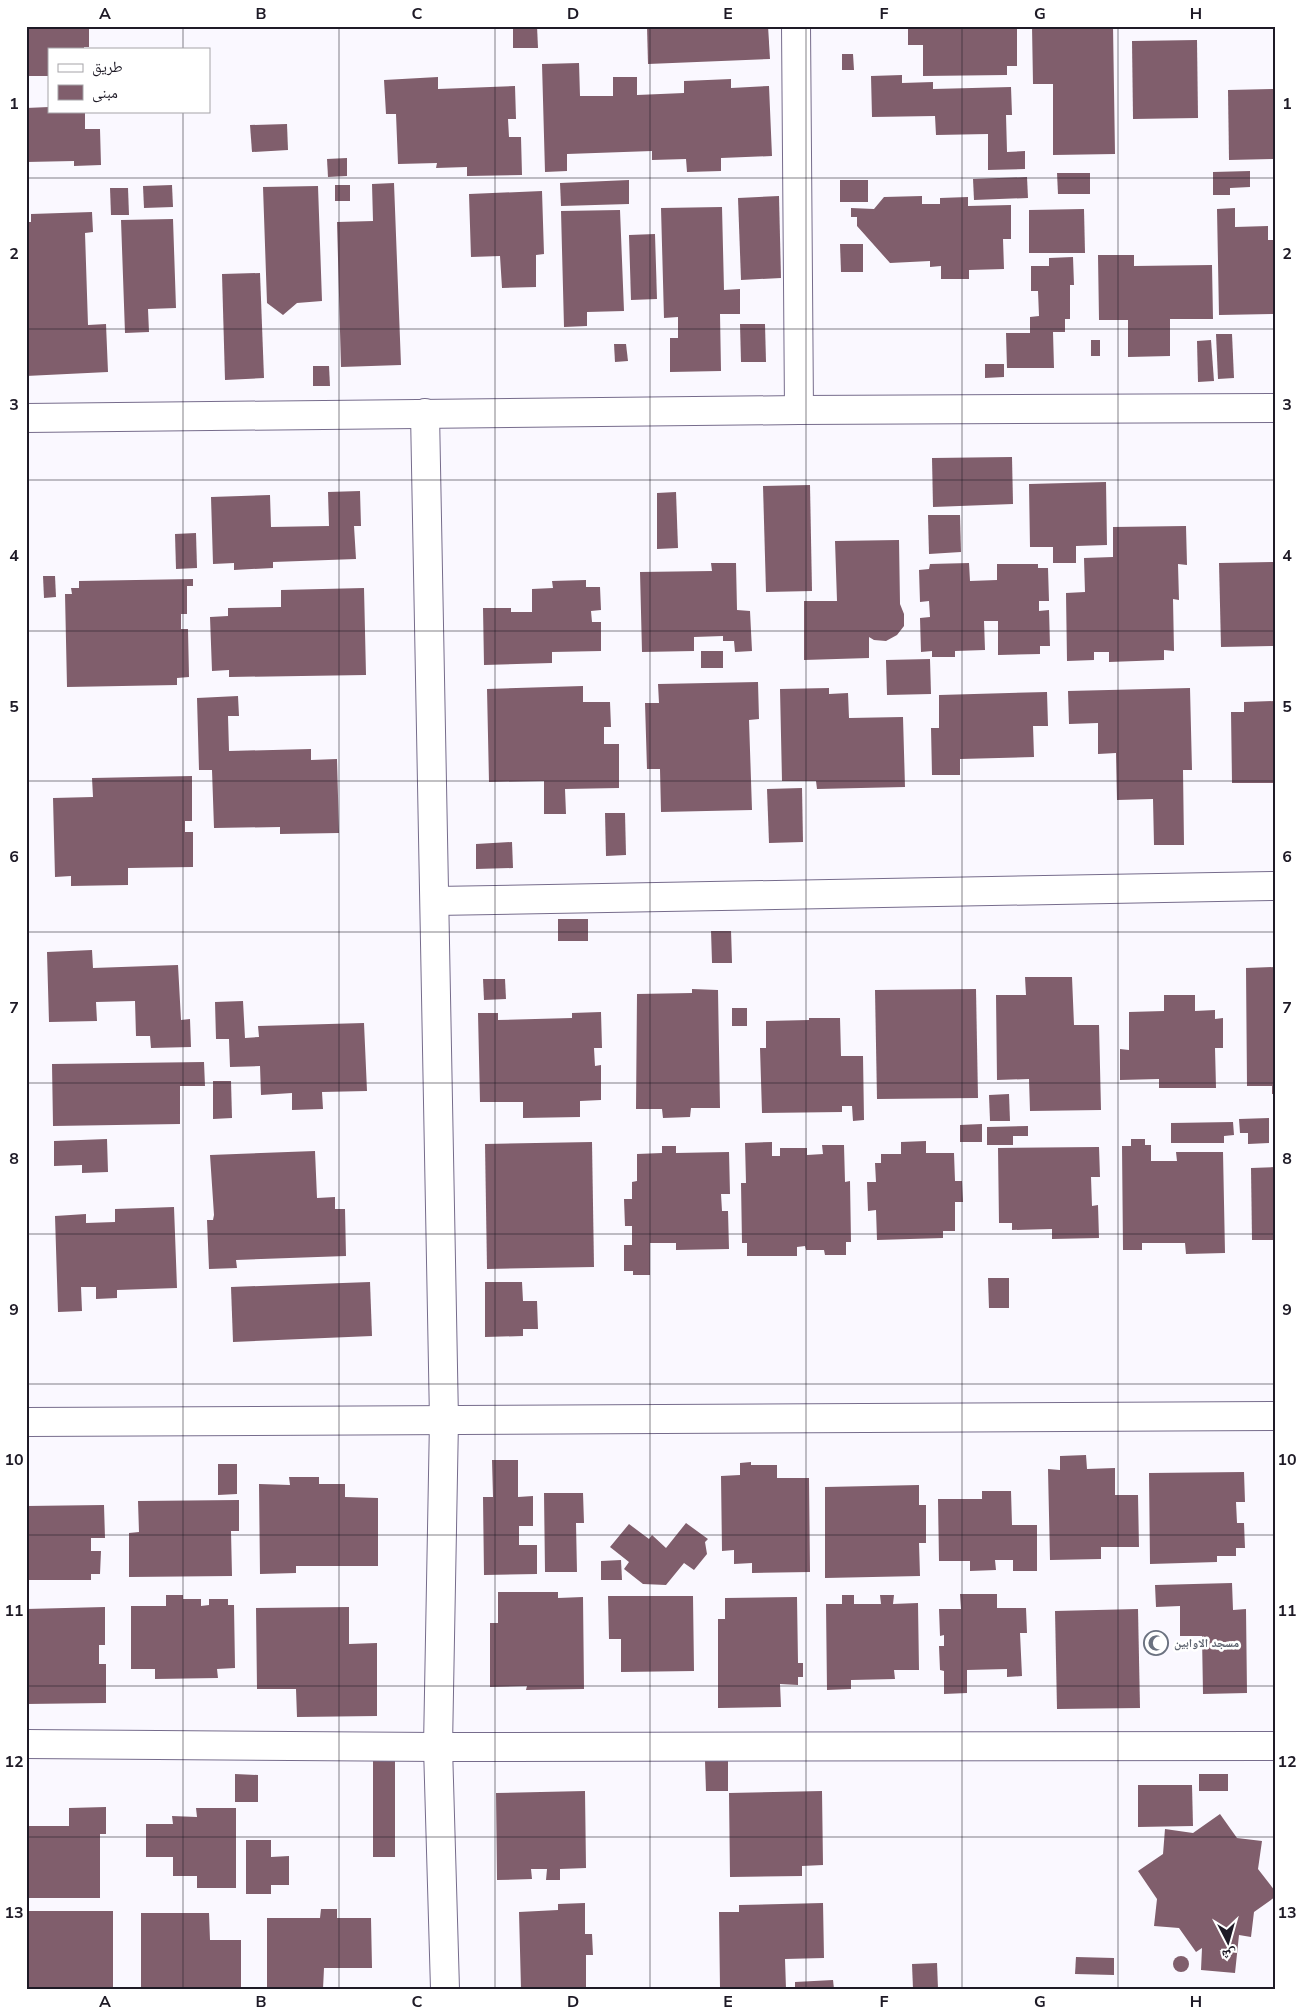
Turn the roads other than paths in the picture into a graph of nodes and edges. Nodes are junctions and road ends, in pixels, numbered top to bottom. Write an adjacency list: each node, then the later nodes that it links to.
1 (796, 26): 3 (street)
2 (1275, 408): 3 (street)
3 (799, 410): 4 (street)
4 (425, 414): 5 (street); 7 (street)
5 (26, 418)
6 (1275, 886): 7 (street)
7 (435, 901): 9 (street)
8 (1275, 1416): 9 (street)
9 (444, 1420): 10 (street); 13 (street)
10 (26, 1422)
11 (26, 1744): 13 (street)
12 (1275, 1746): 13 (street)
13 (438, 1747): 14 (street)
14 (445, 1989)

